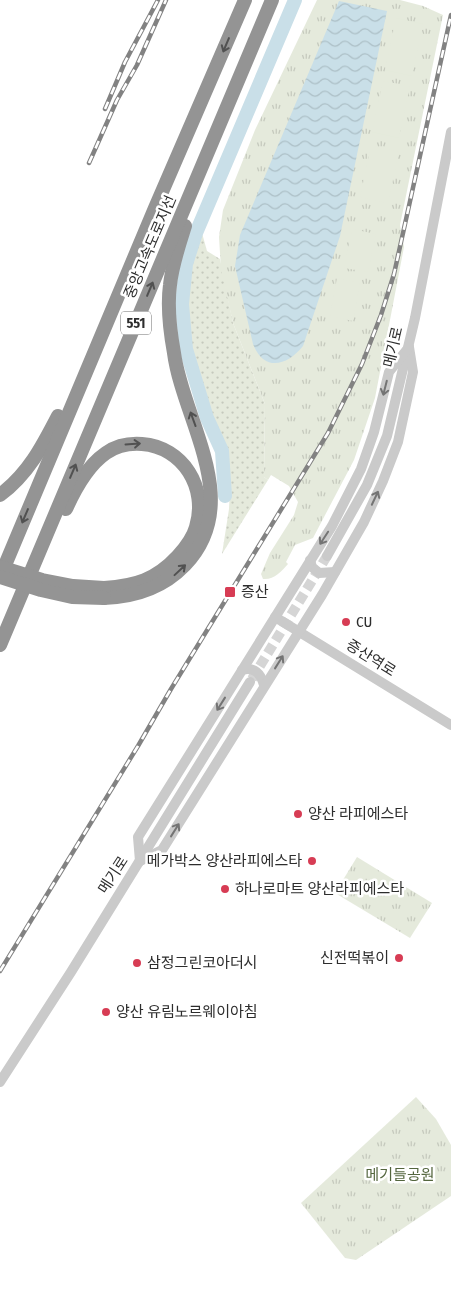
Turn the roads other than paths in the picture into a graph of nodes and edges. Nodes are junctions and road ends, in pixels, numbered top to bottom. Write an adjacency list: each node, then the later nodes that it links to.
1 (245, 0): 5 (highway, 중앙고속도로지선 / 551, one-way to 5)
2 (272, 0): 16 (highway, 중앙고속도로지선 / 551, one-way to 2)
3 (279, 0): 13 (highway, one-way to 3)
4 (451, 132): 6 (street, 메기로)
5 (123, 284): 7 (highway); 12 (highway, 중앙고속도로지선 / 551, one-way to 12)
6 (409, 347): 8 (street, 메기로); 9 (street, one-way to 9); 11 (street, one-way to 6)
7 (0, 495)
8 (326, 556)
9 (310, 560): 11 (street); 14 (street)
10 (0, 567): 13 (highway, bridge)
11 (335, 572): 15 (street)
12 (0, 577): 13 (highway, bridge)
13 (104, 593): 17 (highway, one-way to 13)
14 (275, 617): 15 (street, 증산역로); 18 (street)
15 (298, 631): 20 (street, one-way to 15); 21 (street, 증산역로)
16 (0, 645)
17 (0, 655)
18 (242, 670): 20 (street); 22 (street, one-way to 22)
19 (250, 682): 22 (street, 메기로)
20 (264, 685): 22 (street, one-way to 20)
21 (451, 725)
22 (140, 861): 23 (street, 메기로)
23 (0, 1082)

